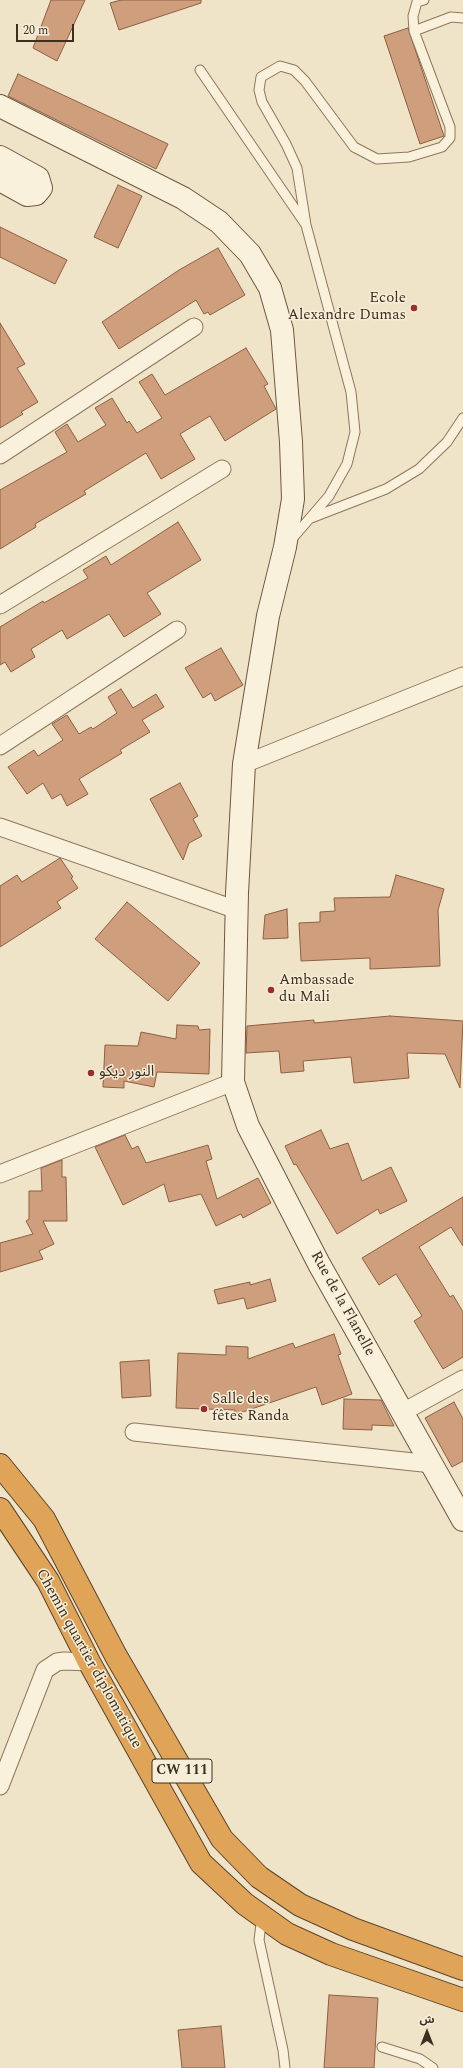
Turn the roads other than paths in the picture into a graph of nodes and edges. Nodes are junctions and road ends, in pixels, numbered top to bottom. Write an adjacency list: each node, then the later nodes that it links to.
1 (424, 0): 3 (lane)
2 (463, 18): 3 (lane)
3 (414, 31): 8 (lane)
4 (200, 70): 8 (lane)
5 (0, 106): 14 (street)
6 (0, 157): 7 (street)
7 (0, 180)
8 (306, 225): 13 (lane)
9 (194, 327): 11 (street)
10 (463, 418): 13 (lane)
11 (0, 455)
12 (222, 469): 15 (street)
13 (310, 519): 14 (lane)
14 (285, 547): 19 (street)
15 (0, 604)
16 (177, 630): 18 (street)
17 (463, 676): 19 (street)
18 (0, 746)
19 (244, 764): 21 (street)
20 (0, 828): 21 (street)
21 (237, 910): 22 (street)
22 (233, 1082): 23 (street); 25 (street, Rue de la Flanelle)
23 (0, 1174)
24 (463, 1379): 25 (street)
25 (403, 1412): 27 (street, Rue de la Flanelle)
26 (134, 1432): 27 (street)
27 (432, 1464): 30 (street, Rue de la Flanelle)
28 (0, 1465): 34 (highway, CW 111)
29 (0, 1509): 31 (highway, Chemin quartier diplomatique / CW 111)
30 (463, 1520)
31 (89, 1662): 32 (street); 33 (highway, Chemin quartier diplomatique / CW 111)
32 (0, 1786)
33 (262, 1916): 35 (highway, Chemin quartier diplomatique / CW 111); 37 (lane)
34 (463, 1969)
35 (463, 2000)
36 (382, 2047): 38 (lane)
37 (285, 2068)
38 (434, 2068)

